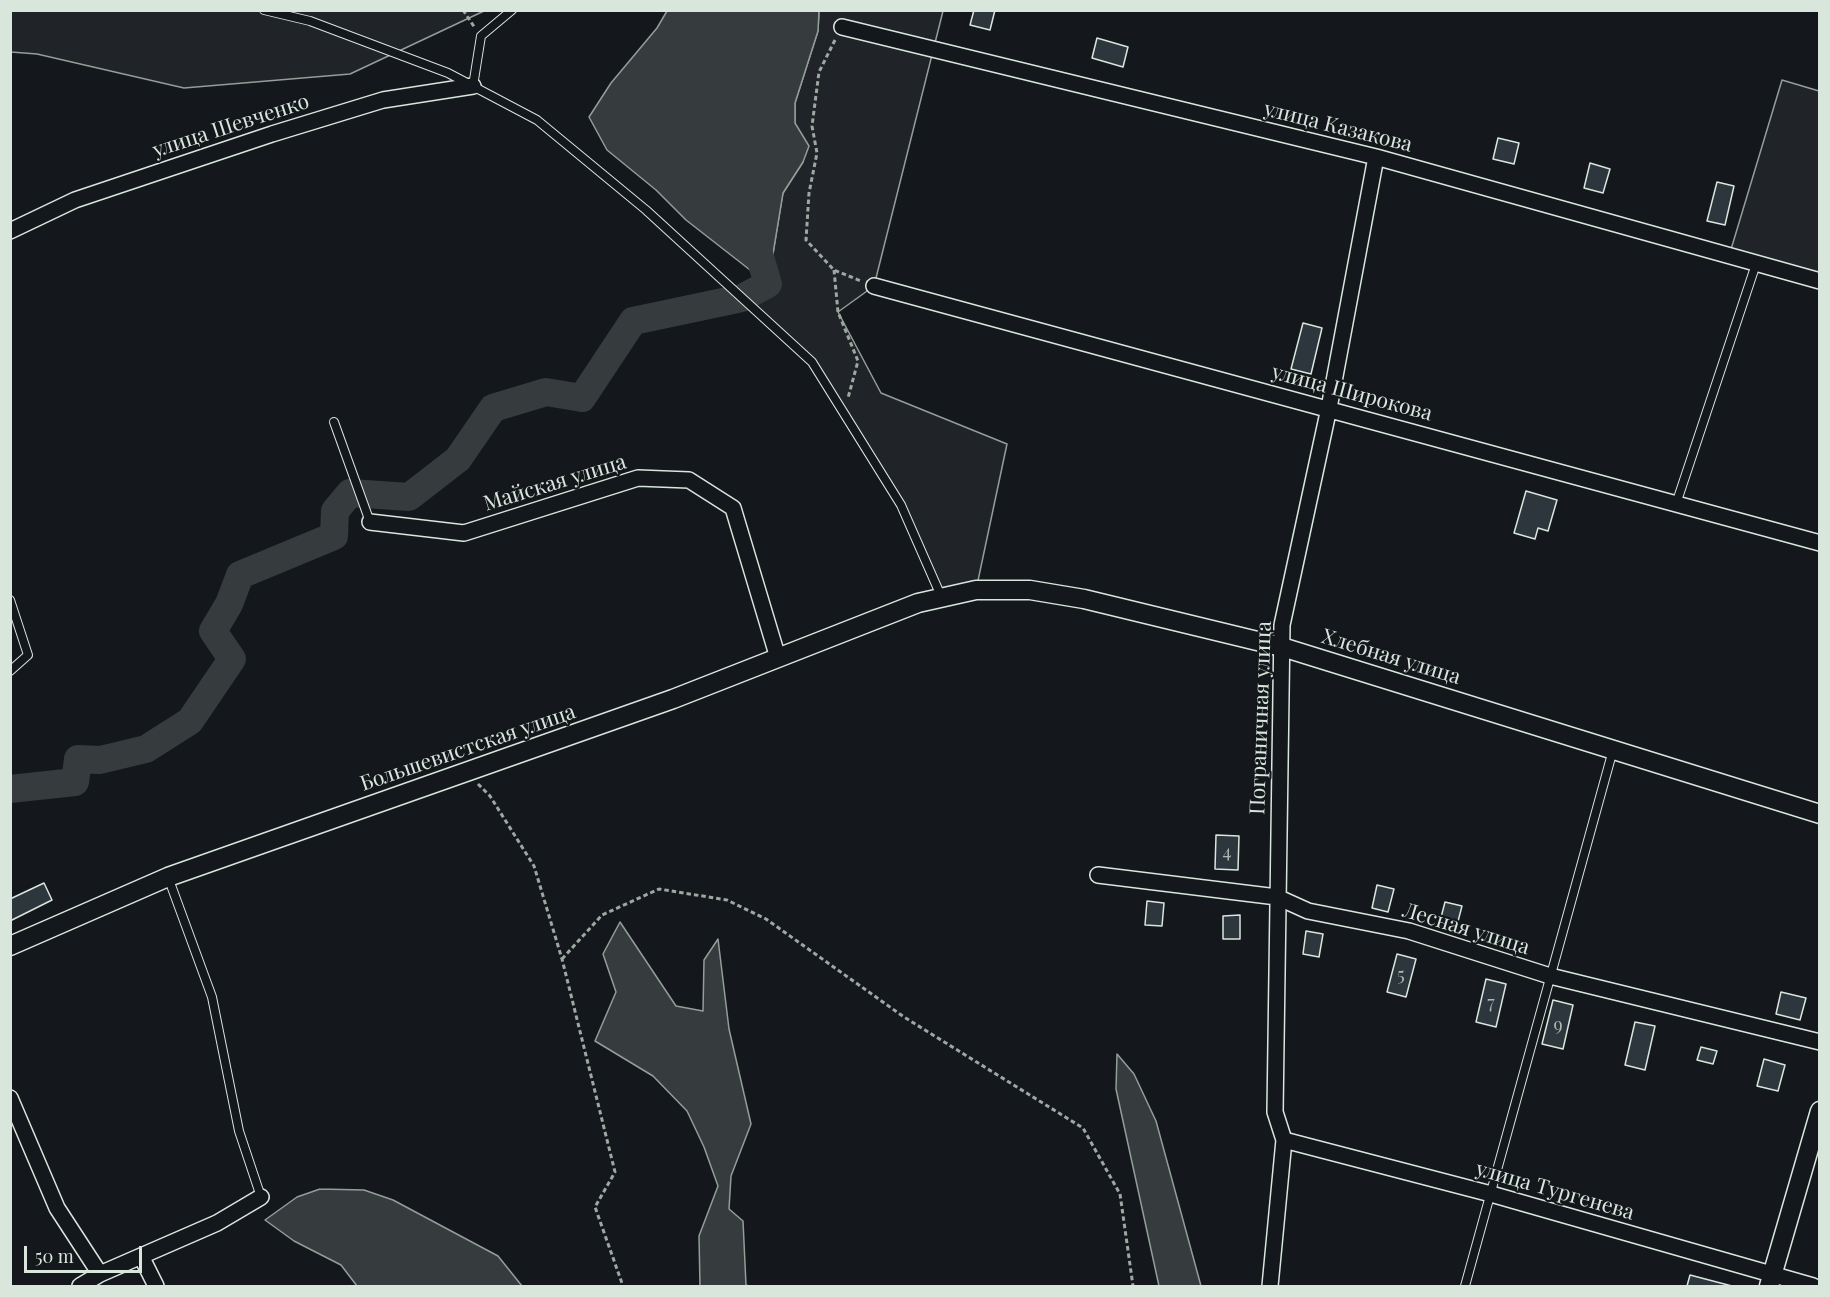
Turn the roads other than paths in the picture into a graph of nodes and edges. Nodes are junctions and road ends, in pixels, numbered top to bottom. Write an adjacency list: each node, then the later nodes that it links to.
1 (264, 10): 4 (lane)
2 (512, 10): 4 (lane)
3 (842, 27): 5 (street, улица Казакова)
4 (473, 86): 6 (street, улица Шевченко); 15 (lane)
5 (1376, 157): 7 (street, улица Казакова); 10 (street, Пограничная улица)
6 (10, 231)
7 (1756, 264): 8 (street, улица Казакова); 12 (lane)
8 (1820, 281)
9 (874, 286): 10 (street, улица Широкова)
10 (1329, 408): 12 (street, улица Широкова); 17 (street, Пограничная улица)
11 (334, 422): 13 (lane)
12 (1676, 504): 14 (street, улица Широкова)
13 (370, 522): 18 (street, Майская улица)
14 (1820, 543)
15 (941, 598): 17 (street, Хлебная улица); 18 (street, Большевистская улица)
16 (10, 600): 19 (lane)
17 (1282, 647): 20 (street, Хлебная улица); 24 (street, Пограничная улица)
18 (778, 658): 23 (street, Большевистская улица)
19 (10, 671)
20 (1613, 748): 21 (street, Хлебная улица); 26 (lane)
21 (1820, 814)
22 (1098, 875): 24 (street, Лесная улица)
23 (168, 877): 25 (street, Большевистская улица); 32 (lane)
24 (1277, 897): 26 (street, Лесная улица); 30 (street, Пограничная улица)
25 (10, 945)
26 (1550, 976): 27 (street, Лесная улица); 31 (lane)
27 (1820, 1042)
28 (10, 1098): 34 (street)
29 (1820, 1112): 35 (street)
30 (1284, 1140): 31 (street, улица Тургенева); 38 (street, Пограничная улица)
31 (1491, 1194): 35 (street, улица Тургенева); 39 (lane)
32 (261, 1197): 33 (street)
33 (141, 1256): 34 (street); 37 (street)
34 (100, 1274): 36 (street)
35 (1771, 1280): 40 (street, улица Тургенева)
36 (80, 1287)
37 (156, 1287)
38 (1270, 1287)
39 (1465, 1287)
40 (1814, 1287)

